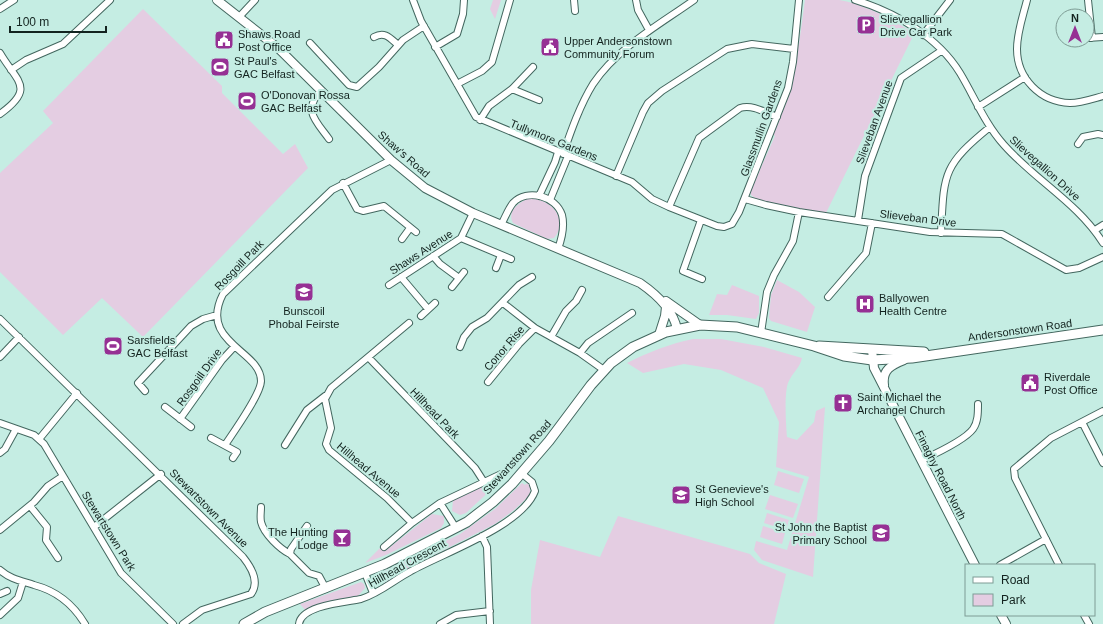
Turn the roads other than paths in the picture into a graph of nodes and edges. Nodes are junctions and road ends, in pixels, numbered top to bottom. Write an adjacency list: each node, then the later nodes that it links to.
1 (14, 0): 16 (street)
2 (110, 0): 15 (street)
3 (217, 0): 18 (street, Shaw's Road)
4 (255, 0): 18 (street)
5 (413, 0): 19 (street, Tullymore Gardens)
6 (464, 0): 25 (street)
7 (510, 0): 32 (street)
8 (574, 0): 17 (street)
9 (636, 0): 20 (street)
10 (694, 0): 20 (street)
11 (799, 0): 26 (street, Glassmullin Gardens)
12 (855, 0): 21 (street, Slievegallion Drive)
13 (950, 0): 21 (street)
14 (1026, 0): 31 (street)
15 (101, 3): 30 (street)
16 (0, 9)
17 (575, 11)
18 (240, 16): 34 (street, Shaw's Road)
19 (424, 26): 24 (street); 25 (street, Tullymore Gardens)
20 (650, 30): 45 (street)
21 (923, 35): 27 (street, Slievegallion Drive)
22 (374, 36): 24 (street)
23 (310, 43): 24 (street)
24 (398, 45)
25 (436, 47): 32 (street, Tullymore Gardens)
26 (794, 49): 39 (street, Glassmullin Gardens); 47 (street)
27 (941, 51): 37 (street, Slievegallion Drive); 57 (street, Slieveban Avenue)
28 (0, 53): 30 (street)
29 (533, 67): 33 (street)
30 (11, 70): 38 (street)
31 (1025, 77): 35 (street); 37 (street)
32 (457, 84): 40 (street, Tullymore Gardens)
33 (512, 89): 36 (street); 40 (street)
34 (321, 91): 43 (street); 46 (street, Shaw's Road)
35 (1103, 96)
36 (539, 100)
37 (978, 107): 41 (street, Slievegallion Drive)
38 (0, 114)
39 (777, 117): 50 (street, Glassmullin Gardens); 52 (street)
40 (480, 120): 45 (street, Tullymore Gardens)
41 (990, 127): 62 (street, Slievegallion Drive); 64 (street)
42 (1103, 135): 44 (street)
43 (329, 139)
44 (1078, 144)
45 (563, 154): 47 (street, Tullymore Gardens); 49 (street); 51 (street)
46 (391, 160): 48 (street, Rosgoill Park); 55 (street, Shaw's Road)
47 (616, 176): 52 (street, Tullymore Gardens)
48 (343, 183): 61 (street); 89 (street, Rosgoill Park)
49 (539, 196): 51 (street); 59 (street)
50 (745, 199): 53 (street, Glassmullin Gardens); 54 (street, Slieveban Drive)
51 (550, 200): 68 (street)
52 (669, 207): 56 (street, Tullymore Gardens)
53 (739, 212): 56 (street, Tullymore Gardens)
54 (799, 212): 57 (street, Slieveban Drive); 97 (street)
55 (473, 213): 59 (street, Shaw's Road); 65 (street, Shaws Avenue)
56 (701, 220): 78 (street)
57 (858, 220): 58 (street, Slieveban Drive)
58 (872, 223): 64 (street, Slieveban Drive); 83 (street)
59 (501, 225): 68 (street, Shaw's Road)
60 (1103, 225): 62 (street)
61 (410, 228): 63 (street); 66 (street)
62 (1095, 230): 67 (street, Slievegallion Drive)
63 (416, 232)
64 (941, 233): 71 (street, Slieveban Drive)
65 (461, 238): 69 (street); 70 (street, Shaws Avenue)
66 (402, 239)
67 (1103, 243)
68 (558, 249): 82 (street, Shaw's Road)
69 (501, 255): 72 (street); 73 (street)
70 (433, 256): 75 (street, Shaws Avenue); 77 (street)
71 (1103, 257)
72 (511, 259)
73 (496, 268)
74 (464, 272): 77 (street)
75 (401, 277): 79 (street, Shaws Avenue); 87 (street)
76 (532, 277): 85 (street)
77 (459, 278): 80 (street)
78 (702, 279)
79 (389, 285)
80 (452, 287)
81 (582, 290): 100 (street)
82 (653, 292): 86 (street, Shaw's Road); 93 (street, Shaw's Road)
83 (828, 297)
84 (435, 303): 87 (street)
85 (503, 303): 94 (street, Conor Rise); 103 (street)
86 (666, 307): 95 (street, Shaw's Road); 98 (street)
87 (428, 309): 90 (street)
88 (632, 313): 105 (street)
89 (217, 315): 102 (street); 114 (street)
90 (421, 316)
91 (0, 319): 99 (street, Stewartstown Avenue)
92 (409, 323): 108 (street)
93 (700, 326): 95 (main road, Andersonstown Road); 97 (main road, Andersonstown Road)
94 (535, 328): 100 (street, Conor Rise); 112 (street, Conor Rise)
95 (677, 329): 98 (main road, Stewartstown Road)
96 (1103, 330): 106 (main road, Andersonstown Road)
97 (761, 333): 101 (main road, Andersonstown Road)
98 (659, 335): 111 (main road, Stewartstown Road)
99 (19, 337): 107 (street); 115 (street, Stewartstown Avenue)
100 (551, 337): 105 (street, Conor Rise)
101 (814, 346): 104 (main road, Andersonstown Road); 110 (main road, Andersonstown Road)
102 (234, 347): 120 (street, Rosgoill Drive); 127 (street)
103 (460, 347)
104 (872, 350): 106 (main road, Andersonstown Road); 110 (street, Finaghy Road North)
105 (580, 353): 111 (street, Conor Rise)
106 (939, 353): 109 (main road, Andersonstown Road)
107 (0, 357)
108 (369, 358): 116 (street); 137 (street, Hillhead Park)
109 (906, 359): 110 (main road, Andersonstown Road); 113 (street)
110 (872, 360): 113 (street, Finaghy Road North)
111 (604, 370): 133 (main road, Stewartstown Road)
112 (488, 382)
113 (884, 389): 131 (street, Finaghy Road North)
114 (145, 391)
115 (76, 393): 125 (street); 134 (street, Stewartstown Avenue)
116 (325, 396): 128 (street); 141 (street, Hillhead Avenue)
117 (978, 404): 131 (street)
118 (165, 407): 120 (street)
119 (1103, 411): 121 (street)
120 (180, 419): 123 (street)
121 (1082, 422): 132 (street); 147 (street)
122 (0, 423): 124 (street)
123 (191, 427)
124 (16, 429): 125 (street); 129 (street)
125 (40, 438): 136 (street, Stewartstown Park)
126 (212, 438): 127 (street)
127 (225, 445): 130 (street)
128 (285, 445)
129 (0, 453)
130 (233, 458)
131 (922, 460): 151 (street, Finaghy Road North)
132 (1103, 464)
133 (521, 473): 144 (main road, Stewartstown Road); 146 (street, Hillhead Crescent)
134 (160, 474): 143 (street); 165 (street, Stewartstown Avenue)
135 (501, 474): 137 (street)
136 (63, 476): 139 (street); 143 (street, Stewartstown Park)
137 (484, 482): 138 (street)
138 (440, 503): 141 (street); 144 (street)
139 (30, 506): 145 (street); 150 (street)
140 (261, 506): 149 (street)
141 (412, 523): 148 (street)
142 (307, 526): 149 (street)
143 (94, 527): 164 (street, Stewartstown Park)
144 (456, 528): 155 (main road, Stewartstown Road)
145 (0, 530)
146 (482, 536): 159 (street, Hillhead Crescent); 161 (street)
147 (1046, 539): 152 (street); 153 (street)
148 (384, 547)
149 (290, 554): 157 (street)
150 (58, 558)
151 (974, 564)
152 (1002, 564)
153 (1058, 564)
154 (0, 570): 156 (street)
155 (365, 573): 157 (main road, Stewartstown Road); 159 (street)
156 (23, 582): 162 (street); 163 (street)
157 (326, 589): 166 (main road, Stewartstown Road)
158 (7, 591): 160 (street)
159 (373, 593): 167 (street, Hillhead Crescent)
160 (0, 594)
161 (490, 611): 168 (street); 169 (street)
162 (0, 615)
163 (85, 624)
164 (173, 624)
165 (183, 624)
166 (244, 624)
167 (299, 624)
168 (440, 624)
169 (490, 624)

